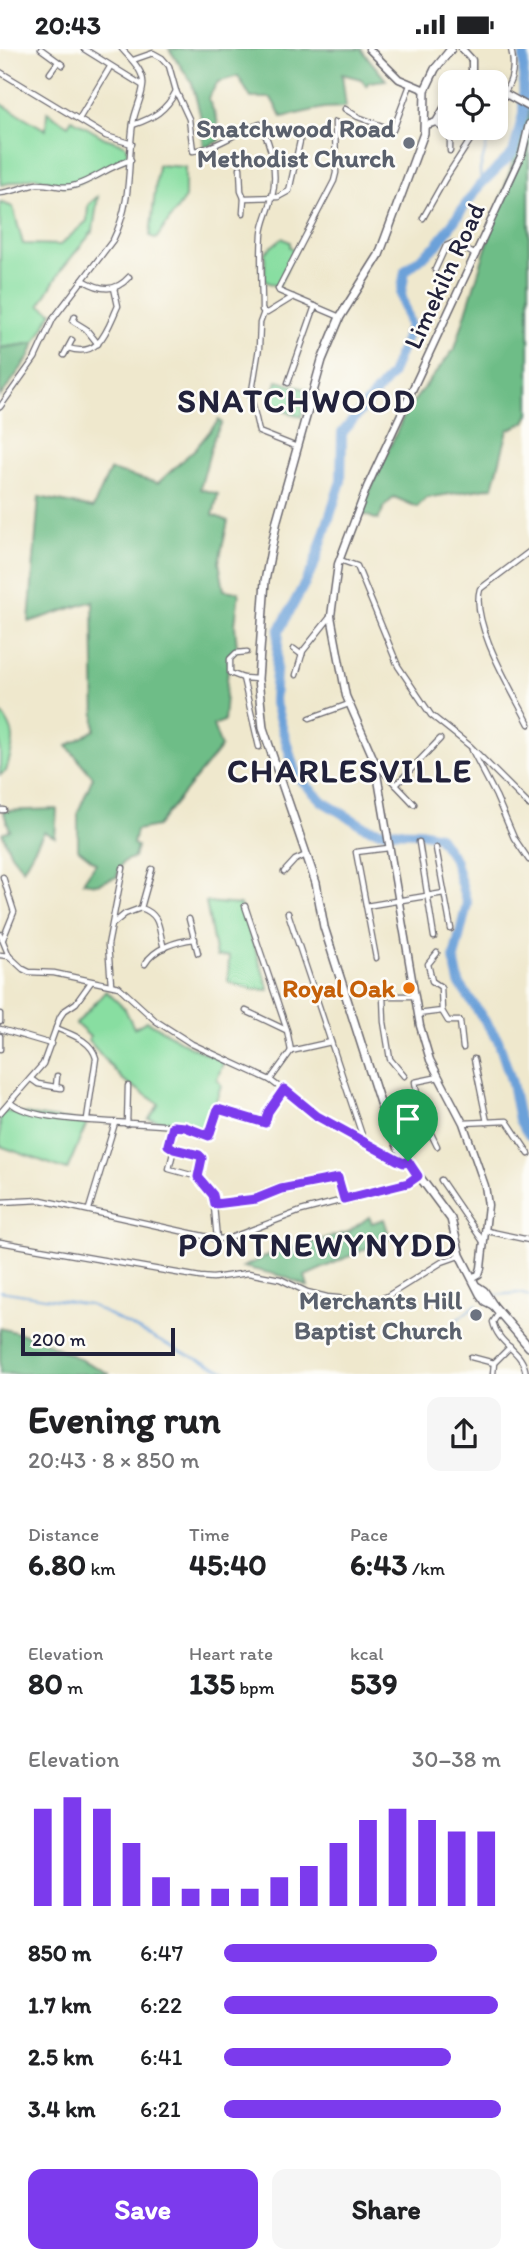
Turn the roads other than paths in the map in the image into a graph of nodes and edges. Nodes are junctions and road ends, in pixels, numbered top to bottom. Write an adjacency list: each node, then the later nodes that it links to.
1 (41, 49): 13 (street)
2 (83, 49): 10 (street)
3 (122, 49): 9 (street)
4 (369, 49): 14 (main road)
5 (451, 49): 17 (main road)
6 (462, 49): 11 (main road)
7 (511, 49): 16 (street)
8 (152, 51): 9 (street); 18 (street)
9 (133, 61): 15 (street)
10 (110, 67): 15 (street); 22 (street)
11 (472, 70)
12 (0, 72): 22 (street)
13 (50, 73)
14 (411, 85): 17 (main road); 21 (street)
15 (144, 86): 27 (street)
16 (508, 86)
17 (425, 90): 28 (main road)
18 (176, 91): 27 (street); 36 (street)
19 (508, 97): 20 (main road)
20 (526, 105)
21 (345, 109)
22 (79, 119): 31 (street)
23 (438, 119): 24 (main road)
24 (436, 122): 28 (main road); 32 (street)
25 (335, 123): 45 (street)
26 (529, 124): 40 (main road, Limekiln Road)
27 (132, 125): 31 (street)
28 (424, 127): 49 (main road)
29 (470, 140): 39 (street)
30 (300, 141): 36 (street)
31 (132, 144): 33 (street)
32 (450, 151)
33 (131, 160): 35 (street); 43 (street)
34 (240, 168): 37 (street)
35 (0, 193)
36 (272, 197): 37 (street); 47 (street)
37 (244, 198): 38 (street)
38 (243, 213)
39 (423, 218)
40 (476, 255): 41 (street); 58 (main road, Limekiln Road)
41 (435, 270)
42 (129, 277): 44 (street)
43 (83, 280): 44 (street); 55 (street)
44 (114, 288): 51 (street)
45 (293, 297): 46 (street); 47 (street)
46 (314, 306): 49 (street); 54 (street)
47 (264, 312): 56 (street)
48 (75, 316): 51 (street)
49 (340, 317): 56 (main road)
50 (72, 340): 52 (street)
51 (98, 344): 52 (street)
52 (68, 348): 53 (street)
53 (64, 355)
54 (288, 383)
55 (0, 407)
56 (298, 448): 65 (main road)
57 (529, 552): 68 (street)
58 (339, 559): 59 (main road, Limekiln Road); 70 (street)
59 (331, 616): 62 (street); 66 (main road, Limekiln Road)
60 (294, 649): 62 (street)
61 (247, 652): 64 (street)
62 (302, 655): 63 (street)
63 (296, 674)
64 (243, 678): 65 (street); 71 (street)
65 (258, 679): 79 (main road)
66 (349, 704): 67 (street); 72 (main road, Limekiln Road)
67 (310, 718)
68 (529, 724)
69 (440, 739): 73 (street)
70 (470, 746): 75 (street); 80 (street)
71 (258, 747)
72 (375, 762): 73 (street); 77 (main road, Limekiln Road)
73 (396, 785): 74 (street)
74 (414, 804)
75 (529, 805)
76 (419, 842): 86 (street)
77 (389, 848): 87 (main road, Limekiln Road); 89 (street)
78 (436, 848): 85 (street)
79 (306, 855): 83 (street); 142 (main road)
80 (529, 860)
81 (123, 868): 93 (street)
82 (152, 869): 90 (street)
83 (284, 872)
84 (2, 877): 95 (street)
85 (444, 893): 86 (street); 94 (street)
86 (427, 896): 87 (street); 96 (street)
87 (398, 901): 89 (street); 107 (main road, Limekiln Road)
88 (246, 906): 115 (street)
89 (366, 906): 103 (street)
90 (141, 908): 93 (street); 98 (street)
91 (288, 912): 117 (street)
92 (189, 919): 97 (street)
93 (113, 923): 106 (street)
94 (451, 929)
95 (1, 937): 102 (street)
96 (434, 937)
97 (195, 939): 98 (street); 99 (street)
98 (164, 948): 104 (street)
99 (198, 953)
100 (437, 953): 109 (street)
101 (0, 955): 102 (street)
102 (11, 957): 105 (street)
103 (376, 958)
104 (145, 964)
105 (91, 982): 106 (street); 113 (street)
106 (111, 984): 127 (street)
107 (415, 996): 111 (main road, Limekiln Road); 124 (street)
108 (246, 1011): 115 (street)
109 (442, 1011): 111 (street); 119 (street)
110 (0, 1014): 112 (street)
111 (418, 1014): 125 (main road, Limekiln Road)
112 (0, 1022)
113 (56, 1028): 118 (street); 132 (street)
114 (0, 1029): 118 (street)
115 (287, 1030): 121 (street)
116 (0, 1035): 120 (street)
117 (331, 1042): 121 (street); 138 (street)
118 (51, 1044): 126 (street)
119 (463, 1048)
120 (0, 1049)
121 (291, 1051): 127 (street)
122 (474, 1059): 133 (street)
123 (57, 1076): 126 (street)
124 (404, 1076)
125 (439, 1077): 135 (main road, Limekiln Road); 139 (street)
126 (32, 1079): 130 (street)
127 (270, 1080): 129 (street)
128 (128, 1086): 136 (street)
129 (284, 1089): 137 (street); 138 (street)
130 (10, 1102): 131 (street); 132 (street)
131 (0, 1113)
132 (88, 1120): 134 (street)
133 (487, 1122): 135 (street); 141 (street)
134 (115, 1123): 136 (street); 149 (street)
135 (463, 1123): 150 (main road, Limekiln Road)
136 (127, 1124): 137 (street)
137 (173, 1126): 140 (street)
138 (364, 1141): 142 (street)
139 (437, 1146)
140 (174, 1149): 144 (street); 144 (street)
141 (529, 1154)
142 (408, 1161): 143 (main road)
143 (418, 1176): 146 (street); 155 (main road)
144 (198, 1177): 148 (street)
145 (442, 1180): 154 (street)
146 (344, 1199): 148 (street); 151 (street)
147 (0, 1202): 149 (street)
148 (215, 1204): 151 (street)
149 (89, 1209): 151 (street)
150 (487, 1231): 152 (street); 154 (main road, Limekiln Road)
151 (217, 1239)
152 (529, 1240)
153 (0, 1242): 155 (street)
154 (484, 1244): 156 (main road, Limekiln Road)
155 (460, 1255): 156 (main road)
156 (472, 1278): 157 (main road)
157 (499, 1313): 158 (street); 159 (main road)
158 (510, 1347): 161 (street); 163 (street)
159 (529, 1347)
160 (471, 1357): 161 (street)
161 (494, 1363): 162 (street)
162 (493, 1374)
163 (526, 1374)

